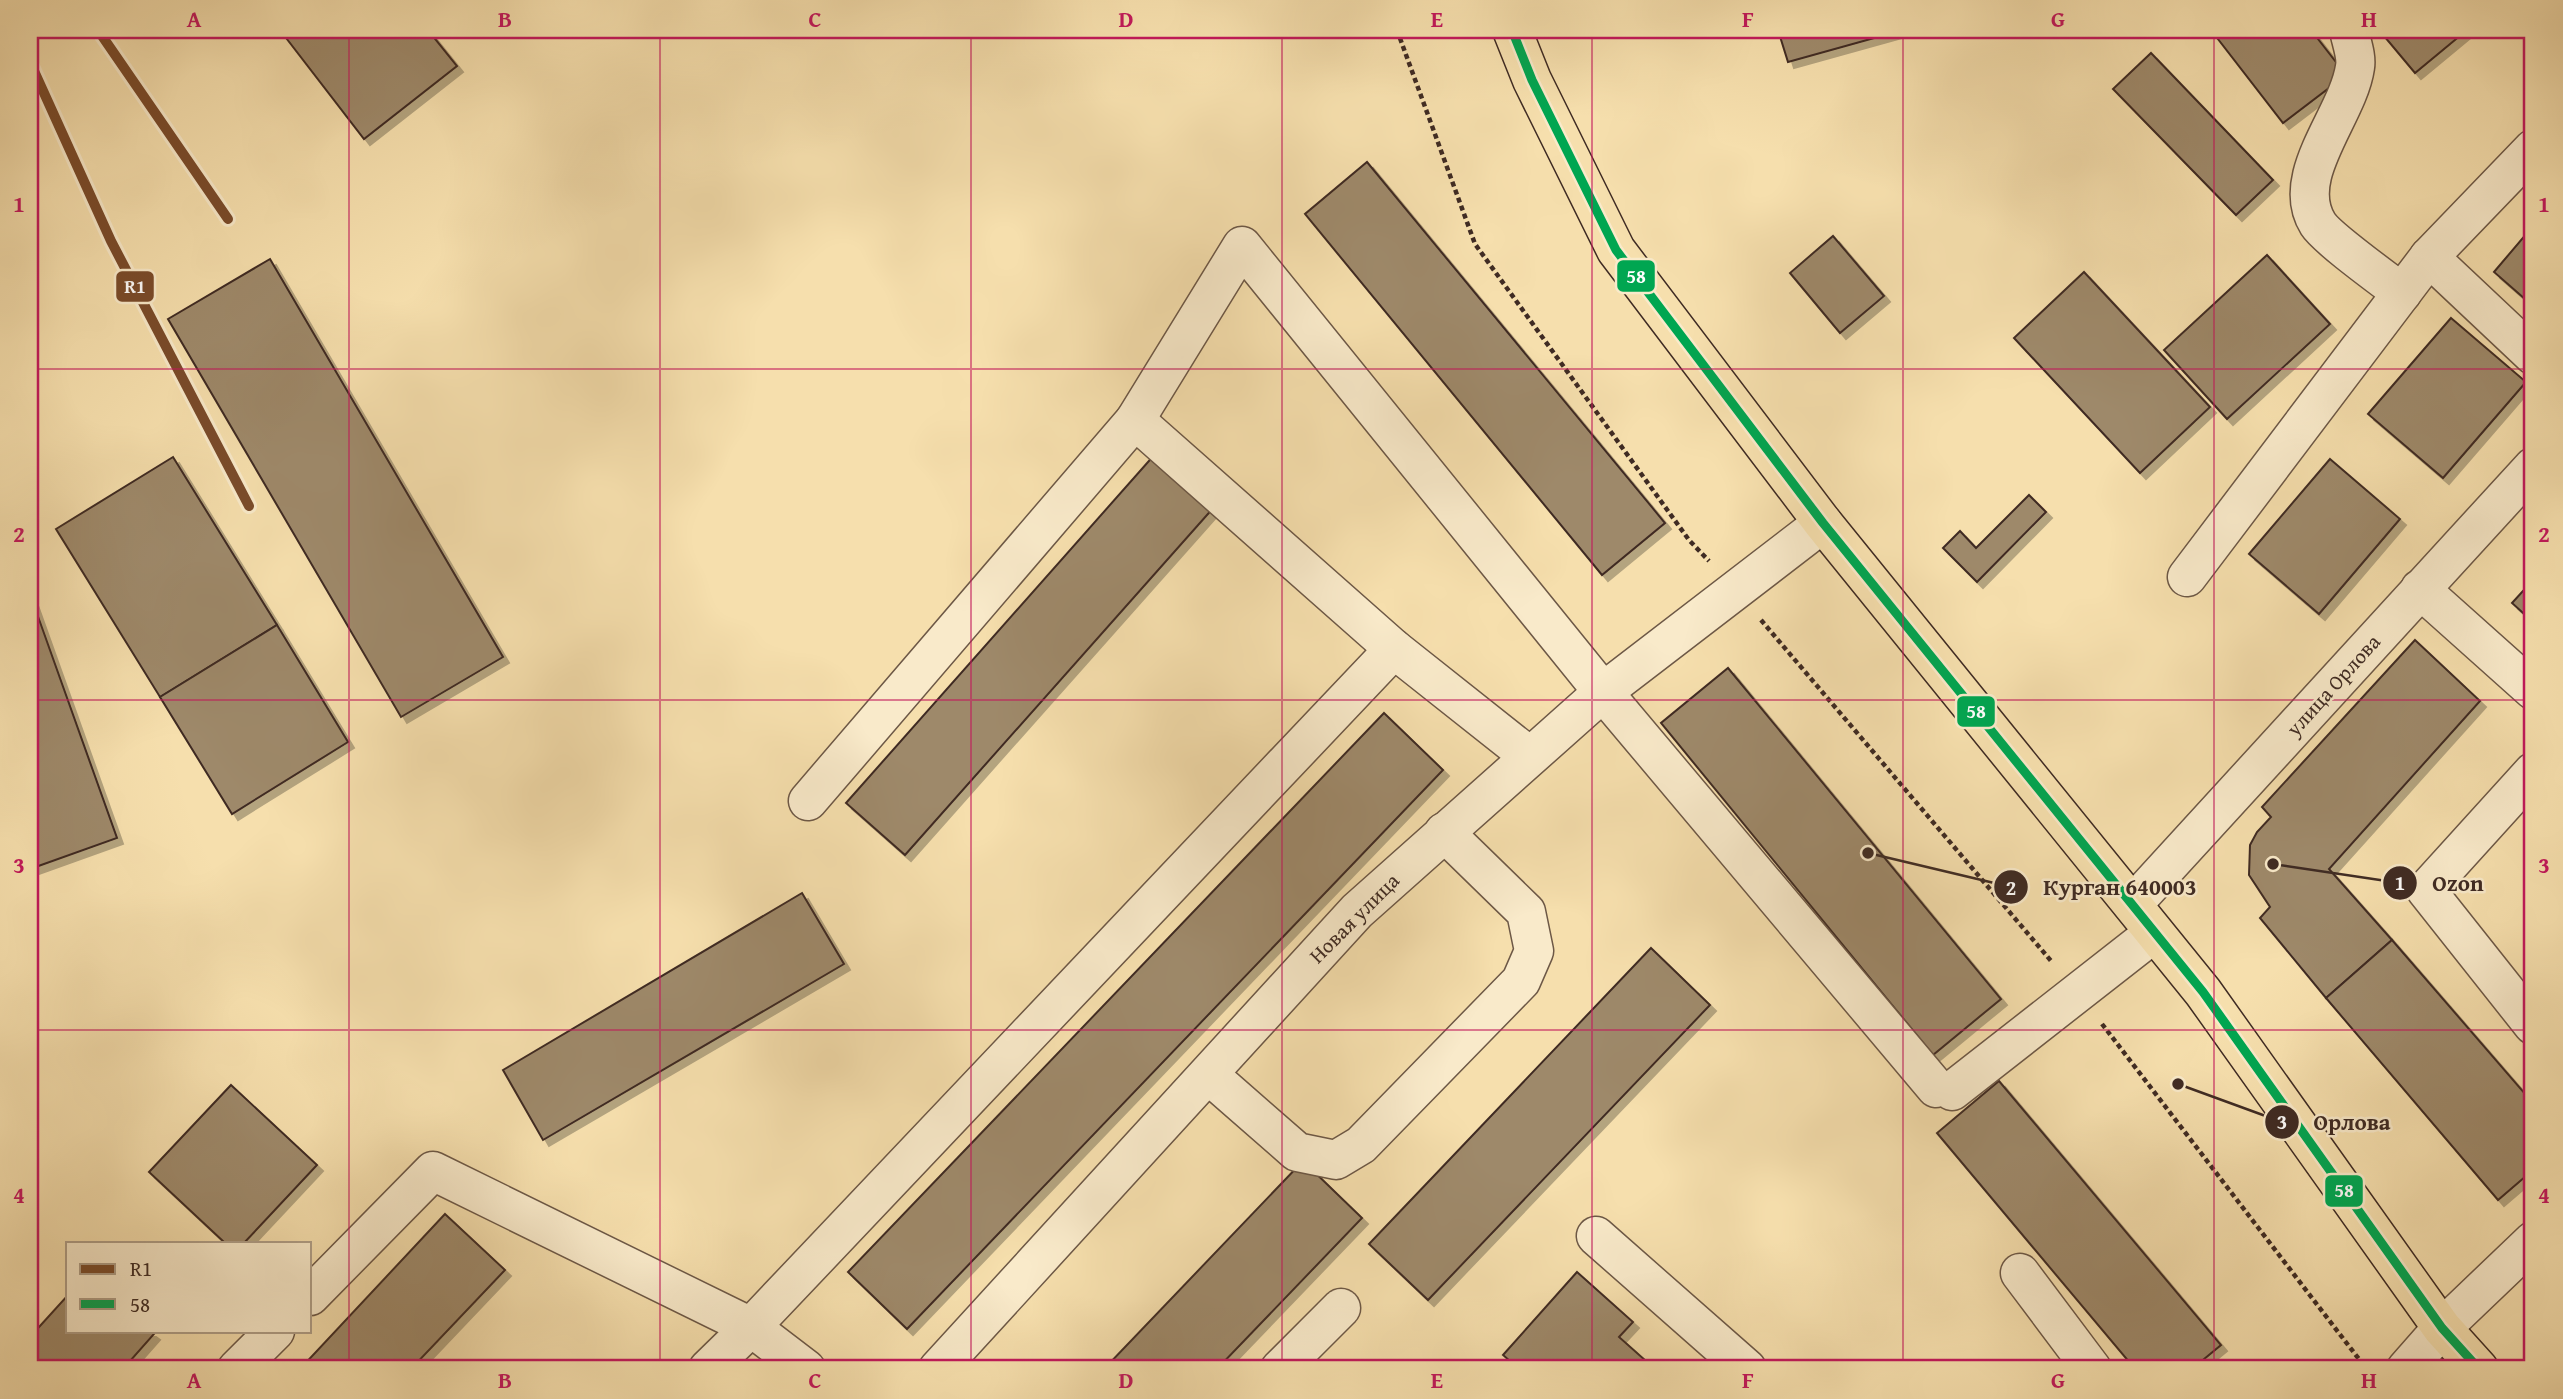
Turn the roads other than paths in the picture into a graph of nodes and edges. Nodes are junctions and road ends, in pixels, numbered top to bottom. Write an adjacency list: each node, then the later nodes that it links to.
1 (1512, 30): 9 (main road)
2 (2349, 30): 5 (street)
3 (2533, 149): 4 (street)
4 (2429, 257): 5 (street); 6 (street)
5 (2402, 293): 10 (street)
6 (2533, 355)
7 (1135, 419): 12 (street); 14 (street); 17 (street)
8 (2533, 467): 11 (street, улица Орлова)
9 (1823, 523): 14 (street, Новая улица); 19 (main road)
10 (2187, 577)
11 (2420, 589): 13 (street); 19 (street, улица Орлова)
12 (1394, 649): 15 (street); 27 (street)
13 (2533, 690)
14 (1603, 692): 15 (street, Новая улица); 19 (street, улица Орлова)
15 (1529, 756): 18 (street, Новая улица)
16 (2533, 772): 20 (street)
17 (808, 802)
18 (1444, 832): 21 (street, Новая улица); 21 (street)
19 (2143, 919): 28 (main road)
20 (2529, 1008)
21 (1209, 1074): 33 (street, Новая улица)
22 (1596, 1236): 35 (street)
23 (2533, 1241): 28 (street)
24 (2020, 1273): 36 (street)
25 (312, 1294): 27 (street)
26 (1341, 1308): 34 (street)
27 (751, 1327): 31 (street); 32 (street)
28 (2442, 1328): 37 (street); 38 (main road)
29 (274, 1332): 30 (street)
30 (237, 1369)
31 (708, 1369)
32 (806, 1369)
33 (938, 1369)
34 (1280, 1369)
35 (1747, 1369)
36 (2092, 1369)
37 (2406, 1369)
38 (2479, 1369)

